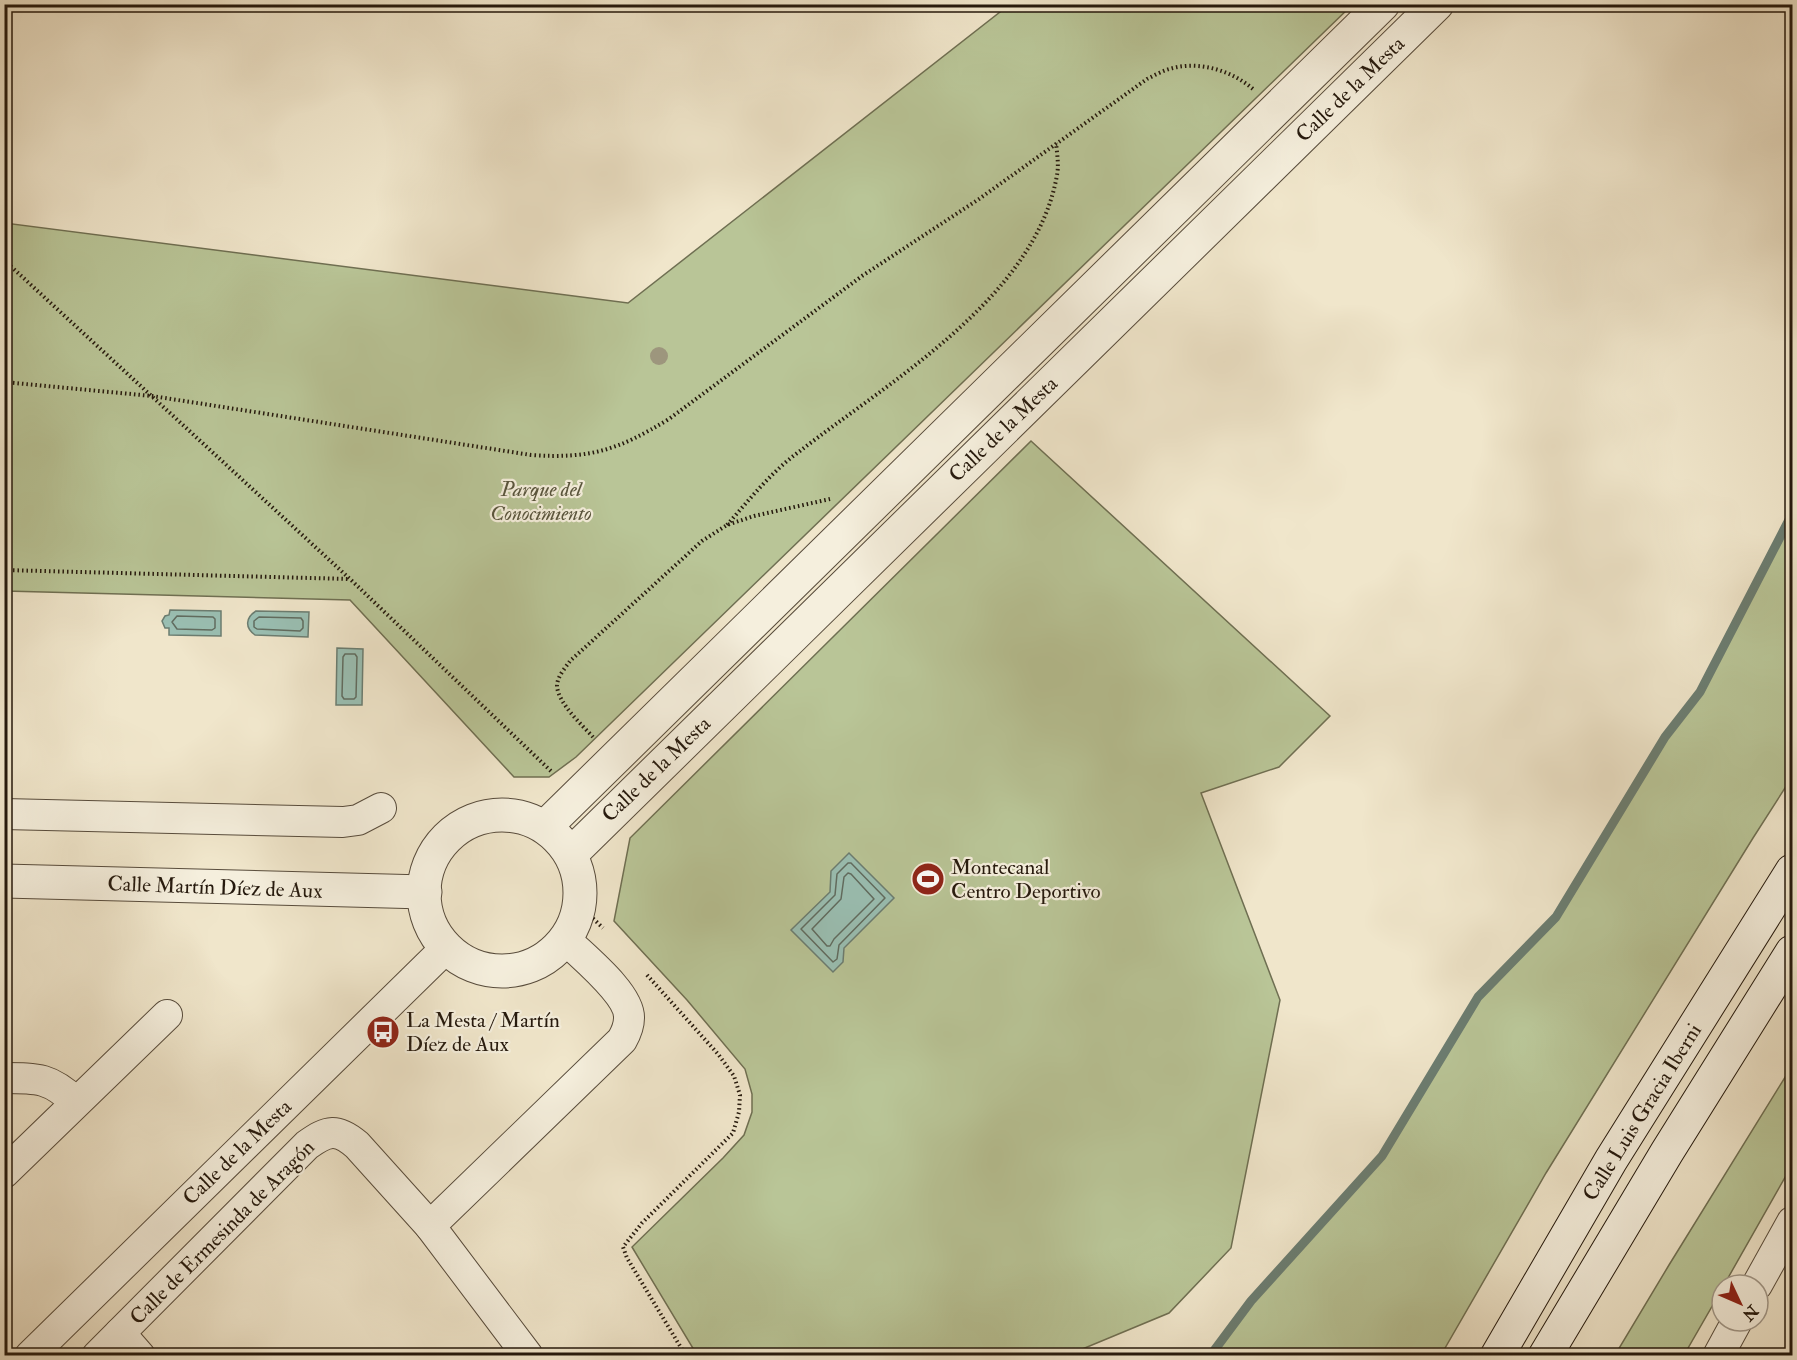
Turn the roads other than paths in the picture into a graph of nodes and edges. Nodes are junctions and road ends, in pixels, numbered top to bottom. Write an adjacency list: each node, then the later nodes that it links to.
1 (1383, 4): 5 (street, Calle de la Mesta)
2 (1437, 4): 6 (street, Calle de la Mesta)
3 (381, 808): 4 (street)
4 (4, 814)
5 (545, 827): 6 (street); 9 (street)
6 (571, 854): 10 (street)
7 (1792, 871): 26 (street, Calle Luis Gracia Iberni)
8 (4, 881): 9 (street, Calle Martín Díez de Aux)
9 (425, 892): 11 (street)
10 (566, 940): 11 (street); 18 (street)
11 (446, 948): 22 (street, Calle de la Mesta)
12 (1792, 952): 27 (street, Calle Luis Gracia Iberni)
13 (167, 1015): 15 (street)
14 (4, 1078): 15 (street)
15 (76, 1102): 16 (street)
16 (4, 1173)
17 (1792, 1222): 19 (street)
18 (430, 1226): 21 (street, Calle de Ermesinda de Aragón); 25 (street, Calle de Ermesinda de Aragón)
19 (1764, 1273)
20 (1730, 1333): 28 (street)
21 (120, 1334): 23 (street, Calle de Ermesinda de Aragón); 24 (street, Calle de Ermesinda de Aragón)
22 (30, 1356)
23 (97, 1356)
24 (140, 1356)
25 (528, 1356)
26 (1497, 1356)
27 (1545, 1356)
28 (1718, 1356)

